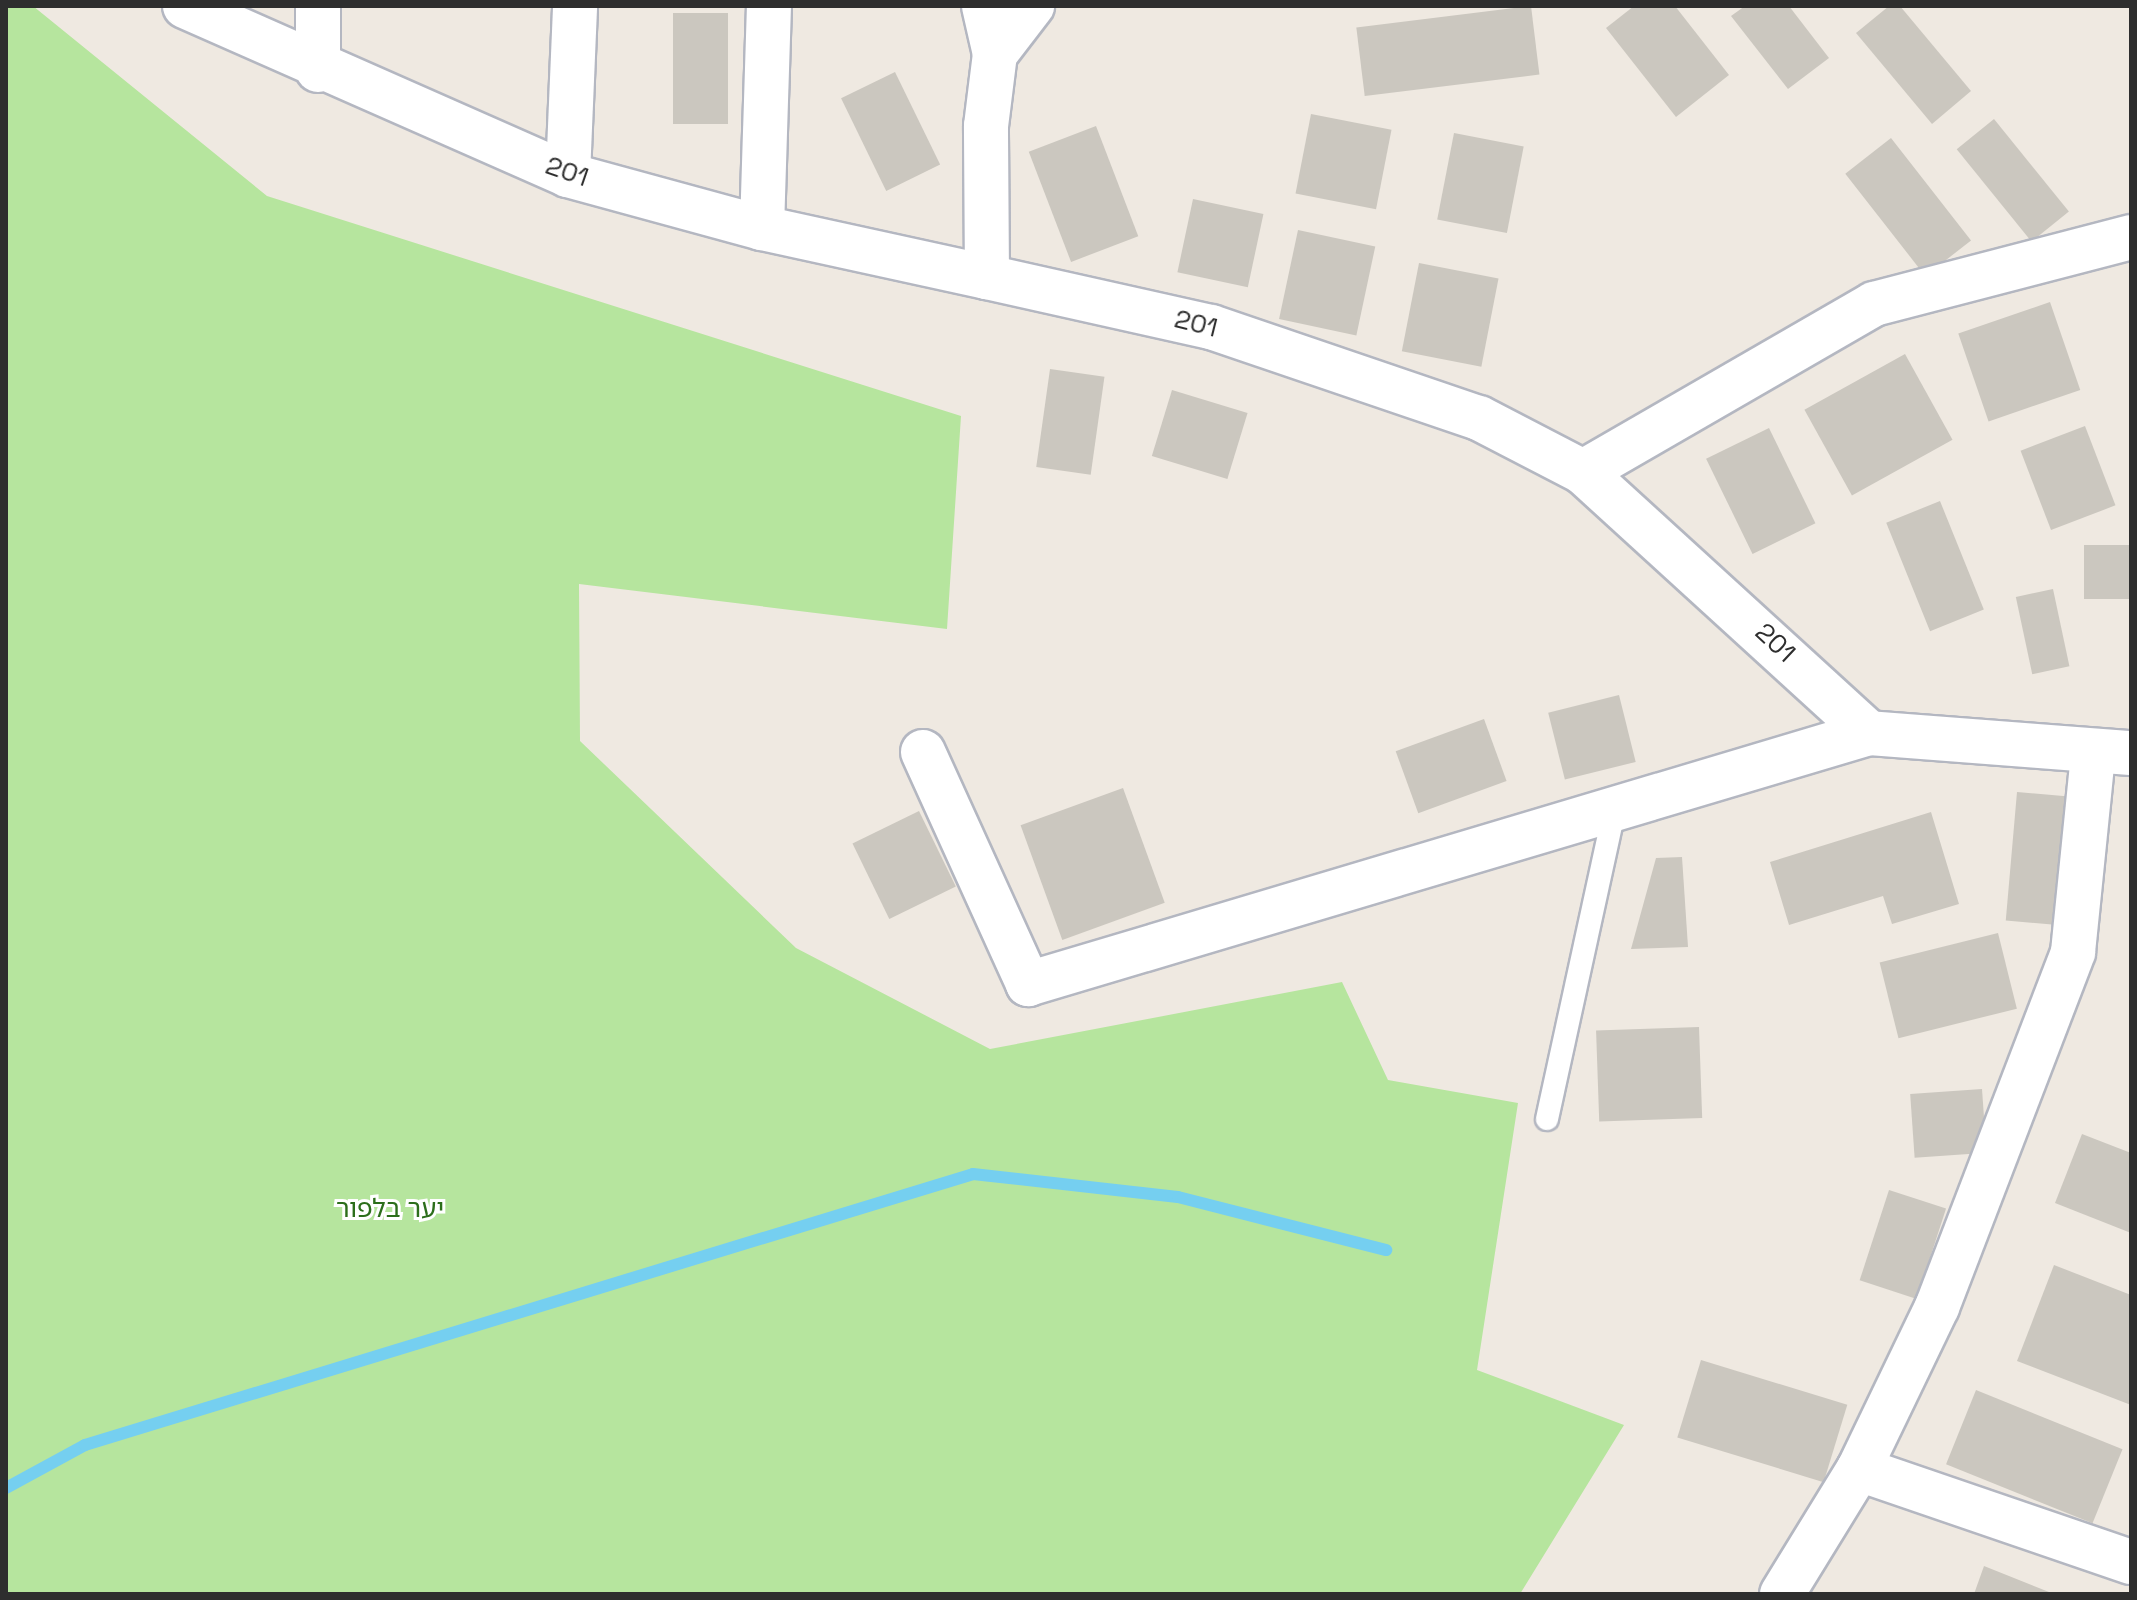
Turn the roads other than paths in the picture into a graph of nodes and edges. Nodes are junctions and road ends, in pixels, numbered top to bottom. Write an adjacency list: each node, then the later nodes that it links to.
1 (185, 6): 8 (street, 201)
2 (318, 6): 8 (street)
3 (575, 6): 9 (street)
4 (769, 6): 10 (street)
5 (984, 6): 7 (street)
6 (1032, 6): 7 (street)
7 (995, 54): 12 (street)
8 (318, 70): 9 (street, 201)
9 (568, 175): 10 (street, 201)
10 (762, 228): 12 (street, 201)
11 (2131, 237): 13 (street)
12 (987, 277): 13 (street, 201)
13 (1583, 472): 14 (street, 201)
14 (1869, 733): 16 (street); 17 (street)
15 (923, 752): 17 (street)
16 (2112, 754): 19 (street)
17 (1615, 805): 18 (lane)
18 (1547, 1119)
19 (1859, 1469): 20 (street); 21 (street)
20 (2131, 1562)
21 (1782, 1594)

